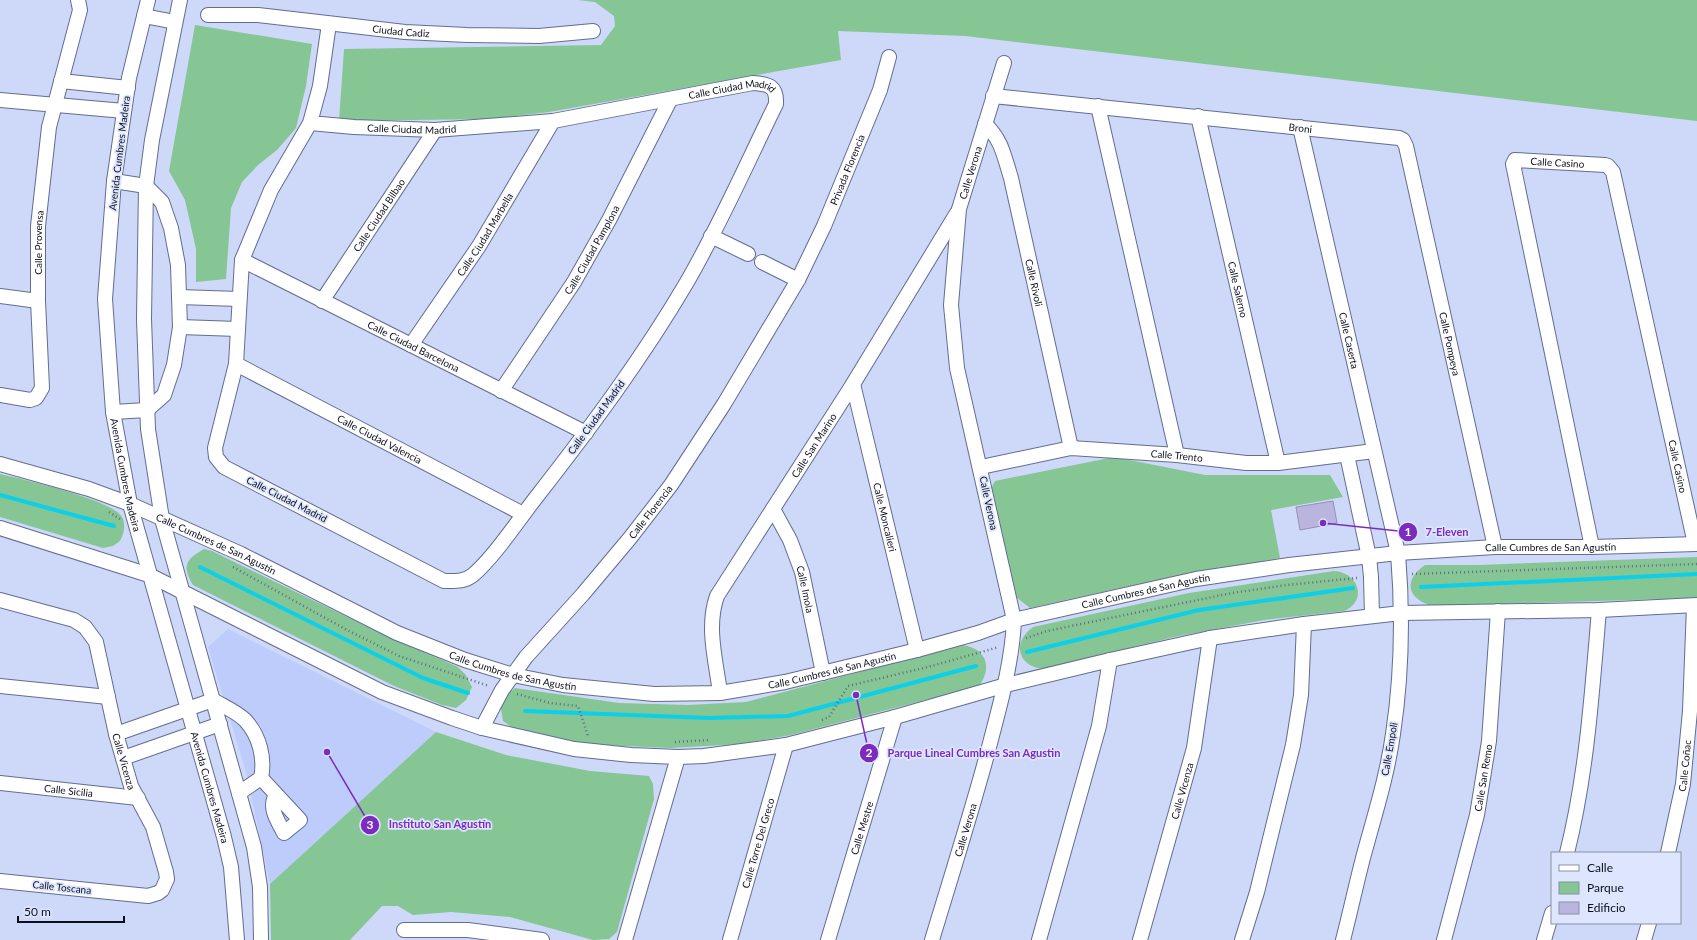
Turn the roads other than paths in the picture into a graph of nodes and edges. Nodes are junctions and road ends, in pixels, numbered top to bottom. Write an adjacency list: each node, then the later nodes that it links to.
1 (78, 0): 11 (street, Calle Provensa)
2 (148, 0): 5 (street, Avenida Cumbres Madeira)
3 (180, 0): 6 (street)
4 (208, 15): 7 (street, Ciudad Cadiz)
5 (144, 16): 6 (street); 12 (street, Avenida Cumbres Madeira)
6 (175, 22): 27 (street)
7 (329, 24): 8 (street, Ciudad Cadiz); 21 (street, Calle Ciudad Madrid)
8 (594, 31)
9 (888, 57): 33 (street, Privada Florencia)
10 (1004, 63): 13 (street, Calle Verona)
11 (61, 81): 12 (street); 16 (street, Calle Provensa)
12 (128, 88): 18 (street, Avenida Cumbres Madeira)
13 (993, 96): 17 (street, Broni); 22 (street, Calle Verona)
14 (0, 100): 16 (street)
15 (670, 100): 20 (street, Calle Ciudad Madrid); 29 (street, Calle Ciudad Madrid); 44 (street, Calle Ciudad Pamplona)
16 (55, 105): 18 (street); 37 (street, Calle Provensa)
17 (1098, 106): 19 (street, Broni); 51 (street)
18 (124, 111): 26 (street, Avenida Cumbres Madeira)
19 (1198, 116): 23 (street, Broni); 53 (street, Calle Salerno)
20 (553, 121): 24 (street, Calle Ciudad Madrid); 41 (street, Calle Ciudad Marbella)
21 (310, 123): 24 (street, Calle Ciudad Madrid); 31 (street, Calle Ciudad Madrid)
22 (985, 124): 28 (street, Calle Verona); 49 (street, Calle Rivoli)
23 (1300, 127): 25 (street, Broni); 50 (street, Calle Caserta)
24 (435, 130): 38 (street, Calle Ciudad Bilbao)
25 (1403, 140): 62 (street, Calle Pompeya)
26 (114, 181): 27 (street); 47 (street, Avenida Cumbres Madeira)
27 (146, 186): 35 (street); 46 (street)
28 (959, 209): 43 (street, Calle San Marino); 55 (street, Calle Verona)
29 (711, 236): 30 (street); 48 (street, Calle Ciudad Madrid)
30 (748, 254)
31 (242, 260): 36 (street, Calle Ciudad Madrid); 38 (street, Calle Ciudad Barcelona)
32 (762, 262): 33 (street)
33 (798, 280): 80 (street, Calle Florencia)
34 (0, 296): 37 (street)
35 (179, 297): 36 (street); 39 (street)
36 (239, 299): 40 (street, Calle Ciudad Madrid)
37 (38, 301): 45 (street, Calle Provensa)
38 (322, 301): 41 (street, Calle Ciudad Barcelona)
39 (180, 327): 40 (street); 46 (street)
40 (238, 329): 42 (street, Calle Ciudad Madrid)
41 (410, 345): 44 (street, Calle Ciudad Barcelona)
42 (236, 364): 58 (street, Calle Ciudad Valencia); 58 (street, Calle Ciudad Madrid)
43 (854, 384): 57 (street, Calle San Marino); 77 (street, Calle Moncalieri)
44 (501, 391): 48 (street, Calle Ciudad Barcelona)
45 (0, 395)
46 (147, 410): 47 (street); 59 (street)
47 (113, 412): 56 (street, Avenida Cumbres Madeira)
48 (586, 433): 58 (street, Calle Ciudad Madrid)
49 (1071, 448): 51 (street, Calle Trento); 55 (street, Calle Trento)
50 (1374, 451): 52 (street, Calle Trento); 64 (street, Calle Caserta)
51 (1177, 455): 53 (street, Calle Trento)
52 (1347, 455): 53 (street, Calle Trento); 65 (street)
53 (1278, 463)
54 (0, 464): 56 (street, Calle Cumbres de San Agustín)
55 (981, 467): 74 (street, Calle Verona)
56 (130, 504): 59 (street, Calle Cumbres de San Agustín); 66 (street, Avenida Cumbres Madeira)
57 (773, 509): 79 (street, Calle Imola); 83 (street, Calle San Marino)
58 (523, 514)
59 (162, 520): 67 (street); 80 (street, Calle Cumbres de San Agustín)
60 (0, 528): 66 (street)
61 (1696, 544): 63 (street, Calle Cumbres de San Agustín); 63 (street, Calle Casino)
62 (1495, 547): 63 (street, Calle Cumbres de San Agustín); 64 (street, Calle Cumbres de San Agustín)
63 (1592, 548)
64 (1398, 553): 65 (street, Calle Cumbres de San Agustín); 72 (street, Calle Empoli)
65 (1369, 557): 73 (street); 74 (street, Calle Cumbres de San Agustín)
66 (149, 575): 67 (street); 86 (street, Avenida Cumbres Madeira)
67 (182, 590): 85 (street); 89 (street)
68 (0, 600): 84 (street, Calle Vicenza)
69 (1695, 606): 70 (street); 101 (street, Calle Coñac)
70 (1599, 610): 71 (street); 100 (street)
71 (1498, 611): 72 (street); 118 (street, Calle San Remo)
72 (1401, 613): 73 (street); 117 (street, Calle Empoli)
73 (1372, 616): 75 (street)
74 (1014, 620): 77 (street, Calle Cumbres de San Agustín); 81 (street, Calle Verona)
75 (1304, 624): 76 (street); 116 (street)
76 (1210, 638): 78 (street); 115 (street, Calle Vicenza)
77 (917, 650): 79 (street, Calle Cumbres de San Agustín)
78 (1110, 660): 81 (street); 114 (street)
79 (823, 673): 83 (street, Calle Cumbres de San Agustín)
80 (512, 675): 83 (street, Calle Cumbres de San Agustín); 89 (street, Calle Florencia)
81 (1006, 685): 87 (street); 113 (street, Calle Verona)
82 (0, 686): 84 (street)
83 (720, 693)
84 (108, 697): 91 (street, Calle Vicenza)
85 (213, 700): 86 (street); 88 (street); 95 (street)
86 (189, 708): 90 (street, Avenida Cumbres Madeira); 91 (street)
87 (895, 717): 92 (street); 112 (street, Calle Mestre)
88 (220, 724): 90 (street); 97 (street)
89 (482, 728): 93 (street)
90 (195, 732): 94 (street); 107 (street, Avenida Cumbres Madeira)
91 (116, 734): 94 (street, Calle Vicenza)
92 (786, 745): 93 (street); 111 (street, Calle Torre Del Greco)
93 (678, 757): 110 (street)
94 (123, 758): 99 (street, Calle Vicenza)
95 (261, 778): 97 (street); 98 (street)
96 (0, 783): 99 (street, Calle Sicilia)
97 (239, 793): 108 (street)
98 (276, 795)
99 (138, 798): 103 (street, Calle Vicenza)
100 (1567, 852)
101 (1668, 852)
102 (0, 880): 103 (street, Calle Toscana)
103 (148, 896)
104 (1551, 916): 119 (street)
105 (1649, 924): 120 (street)
106 (404, 930): 109 (street)
107 (237, 940)
108 (261, 940)
109 (542, 940)
110 (626, 940)
111 (730, 940)
112 (828, 940)
113 (932, 940)
114 (1038, 940)
115 (1140, 940)
116 (1242, 940)
117 (1343, 940)
118 (1444, 940)
119 (1544, 940)
120 (1644, 940)

